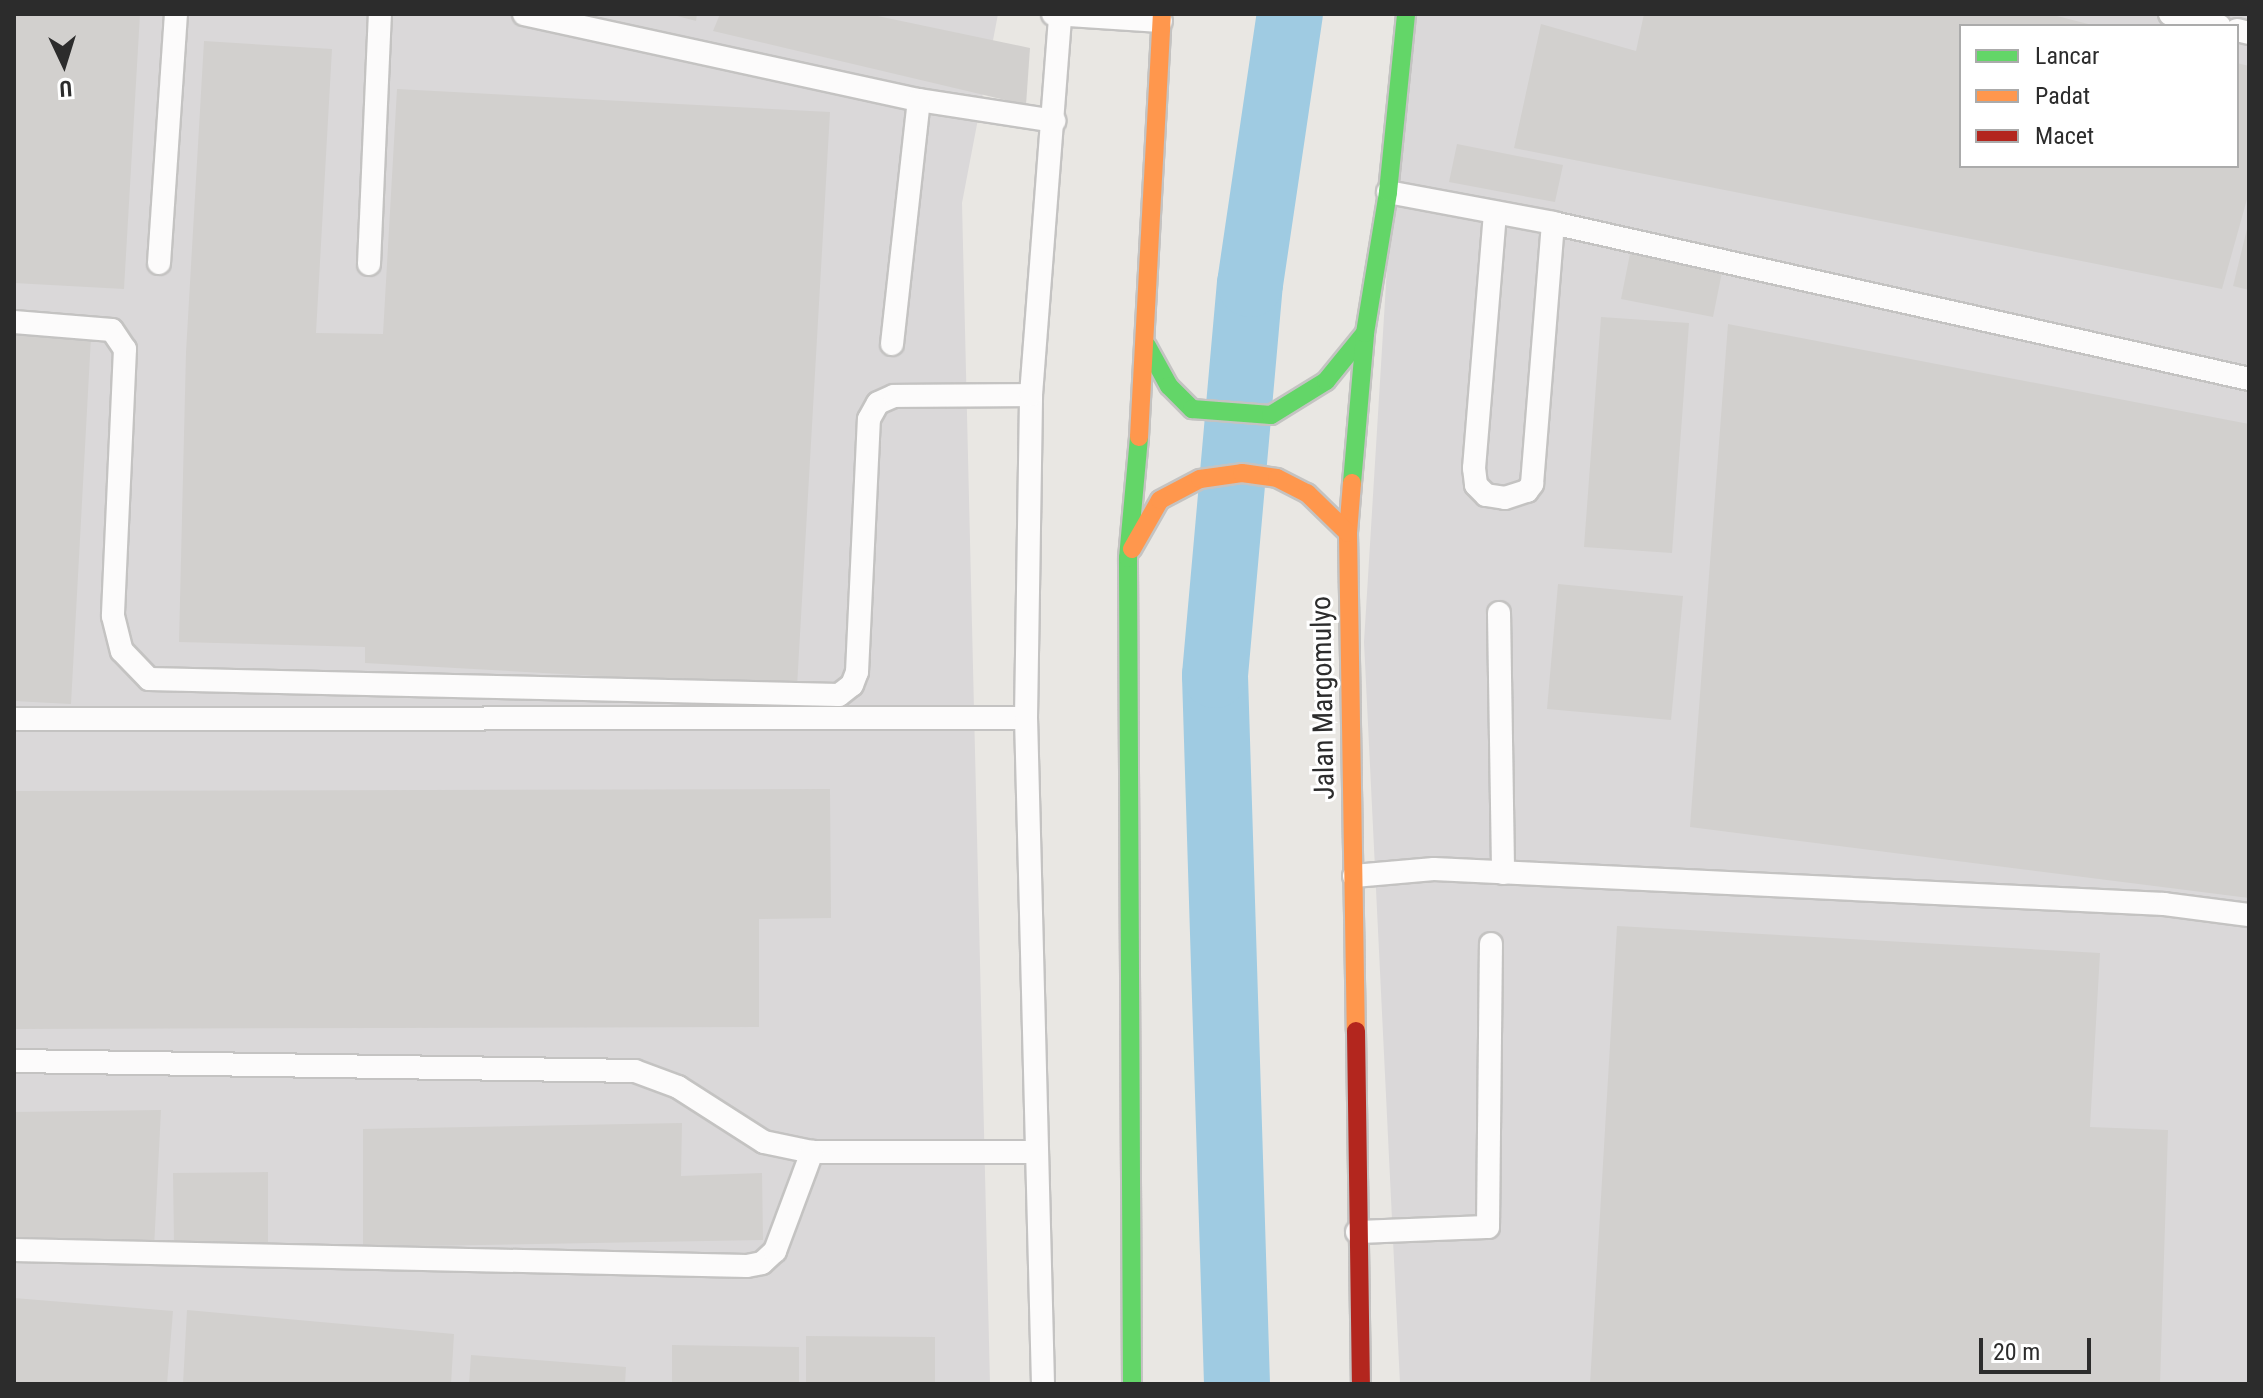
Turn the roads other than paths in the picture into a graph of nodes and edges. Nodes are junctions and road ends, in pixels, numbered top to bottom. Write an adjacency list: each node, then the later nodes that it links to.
1 (176, 14): 14 (lane)
2 (380, 14): 15 (lane)
3 (524, 14): 9 (lane)
4 (1406, 14): 11 (main road, Jalan Margomulyo)
5 (2170, 14): 8 (lane)
6 (1057, 15): 7 (lane); 10 (lane)
7 (1162, 18): 19 (main road)
8 (2212, 24)
9 (919, 100): 10 (lane); 18 (lane)
10 (1054, 121): 21 (lane)
11 (1388, 192): 12 (lane); 17 (main road, Jalan Margomulyo)
12 (1495, 213): 13 (lane); 13 (lane)
13 (1553, 223): 20 (lane)
14 (159, 263)
15 (369, 264)
16 (14, 322): 21 (lane)
17 (1365, 333): 19 (main road); 22 (main road, Jalan Margomulyo)
18 (892, 344)
19 (1147, 346): 23 (main road)
20 (2249, 379)
21 (1031, 395): 25 (lane)
22 (1348, 533): 23 (main road); 28 (main road, Jalan Margomulyo)
23 (1128, 558): 37 (main road)
24 (1499, 613): 27 (lane)
25 (1026, 718): 26 (lane); 33 (lane)
26 (14, 719)
27 (1503, 873): 28 (lane); 29 (lane)
28 (1354, 876): 34 (main road, Jalan Margomulyo)
29 (2249, 915)
30 (1491, 944): 34 (lane)
31 (14, 1061): 32 (lane)
32 (812, 1152): 33 (lane); 35 (lane)
33 (1036, 1152): 36 (lane)
34 (1357, 1232): 38 (main road, Jalan Margomulyo)
35 (14, 1250)
36 (1043, 1384)
37 (1132, 1384)
38 (1361, 1384)

